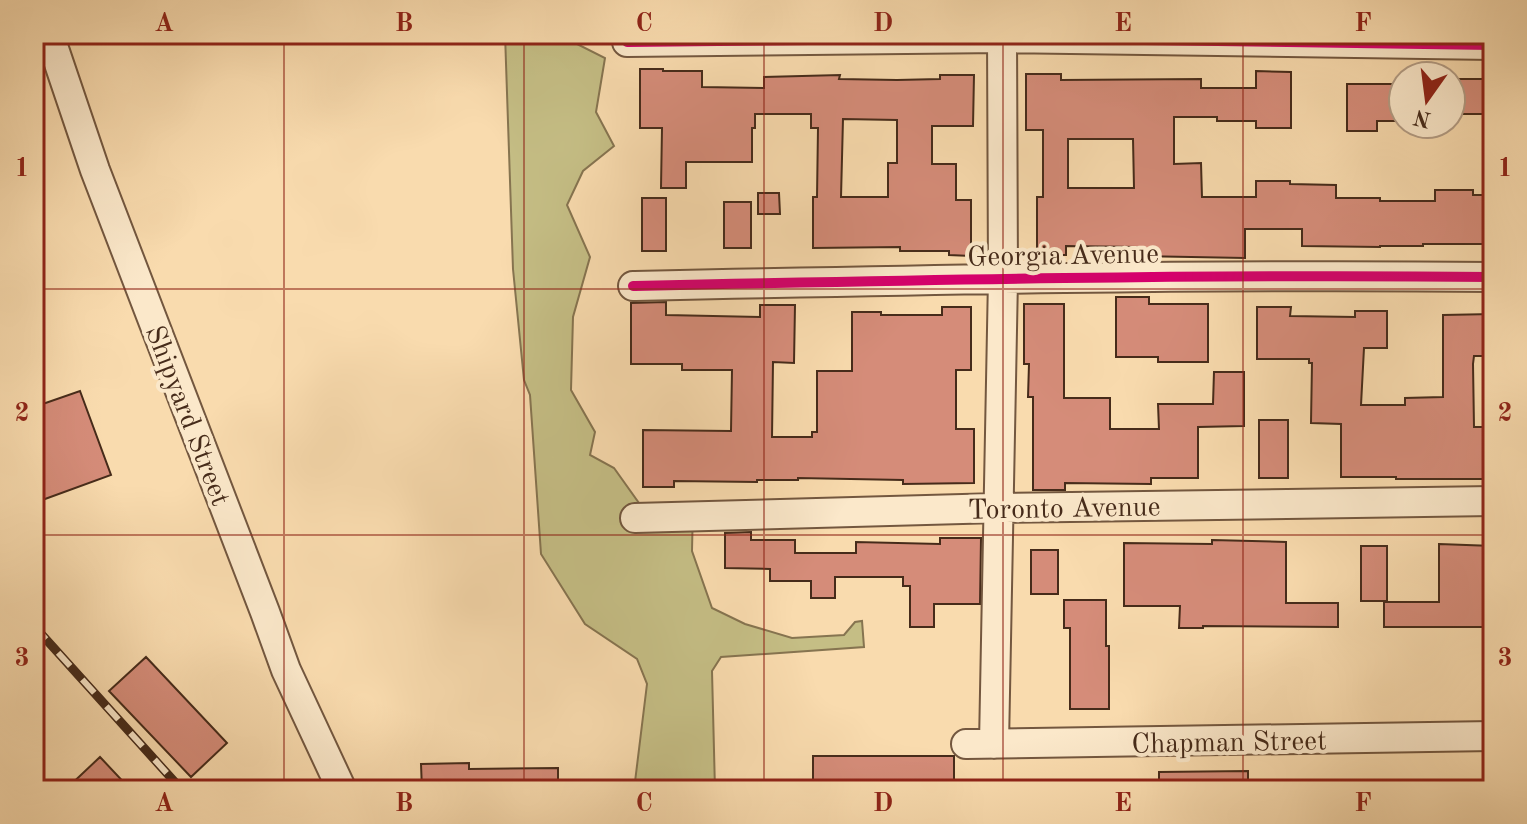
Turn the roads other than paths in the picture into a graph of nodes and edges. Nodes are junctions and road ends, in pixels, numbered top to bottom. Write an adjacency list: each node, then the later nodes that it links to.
1 (49, 34): 14 (street, Shipyard Street)
2 (1002, 36): 3 (street); 4 (street); 6 (street)
3 (627, 42)
4 (1493, 45)
5 (1493, 277): 6 (street, Georgia Avenue)
6 (1003, 278): 7 (street, Georgia Avenue); 9 (street)
7 (633, 286)
8 (1493, 501): 9 (street, Toronto Avenue)
9 (999, 508): 10 (street, Toronto Avenue); 13 (street)
10 (635, 518)
11 (1493, 736): 13 (street, Chapman Street)
12 (966, 744): 13 (street, Chapman Street)
13 (994, 744)
14 (342, 790)

